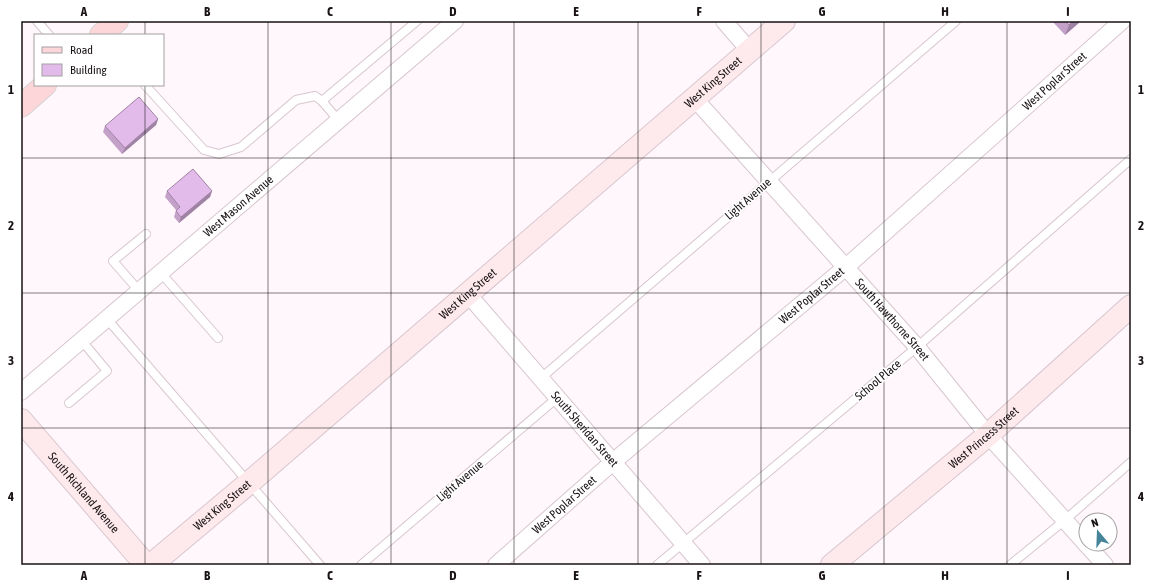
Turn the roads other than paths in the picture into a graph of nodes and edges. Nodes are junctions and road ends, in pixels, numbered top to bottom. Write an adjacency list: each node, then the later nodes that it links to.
1 (37, 21): 9 (lane)
2 (117, 21): 10 (main road)
3 (456, 21): 17 (street, West Mason Avenue)
4 (724, 21): 11 (street)
5 (784, 21): 11 (street, West King Street)
6 (956, 21): 19 (lane, Light Avenue)
7 (1122, 21): 21 (street, West Poplar Street)
8 (412, 23): 15 (lane)
9 (47, 34)
10 (102, 34)
11 (749, 50): 14 (street, West King Street)
12 (44, 86): 16 (main road)
13 (146, 86): 15 (lane)
14 (695, 99): 19 (street, South Hawthorne Street); 24 (street, West King Street)
15 (322, 101): 17 (lane)
16 (21, 106)
17 (339, 121): 22 (street, West Mason Avenue)
18 (1131, 159): 29 (lane, School Place)
19 (769, 181): 21 (street, South Hawthorne Street); 30 (lane, Light Avenue)
20 (146, 234): 23 (lane)
21 (846, 267): 29 (street, South Hawthorne Street); 36 (street, West Poplar Street)
22 (161, 273): 23 (street, West Mason Avenue); 27 (lane)
23 (140, 292): 26 (street, West Mason Avenue)
24 (467, 293): 30 (street, South Sheridan Street); 38 (street, West King Street)
25 (1131, 306): 35 (street, West Princess Street)
26 (107, 319): 28 (street, West Mason Avenue); 38 (lane)
27 (218, 338)
28 (82, 341): 31 (street, West Mason Avenue); 33 (lane)
29 (917, 347): 35 (street, South Hawthorne Street); 41 (lane, School Place)
30 (541, 378): 32 (street, South Sheridan Street)
31 (21, 392)
32 (558, 397): 36 (street, South Sheridan Street); 46 (lane, Light Avenue)
33 (69, 403)
34 (21, 420): 43 (street, South Richland Avenue)
35 (988, 435): 39 (street, South Hawthorne Street); 50 (street, West Princess Street)
36 (614, 461): 41 (street, South Sheridan Street); 47 (street, West Poplar Street)
37 (1131, 462): 39 (lane)
38 (250, 482): 44 (street, West King Street); 45 (lane)
39 (1065, 520): 40 (street, South Hawthorne Street); 51 (lane)
40 (1078, 535)
41 (684, 542): 48 (lane, School Place); 49 (street, South Sheridan Street)
42 (1093, 552): 52 (street, South Hawthorne Street)
43 (146, 565)
44 (150, 565)
45 (320, 565)
46 (361, 565)
47 (496, 565)
48 (657, 565)
49 (702, 565)
50 (832, 565)
51 (1010, 565)
52 (1105, 565)

